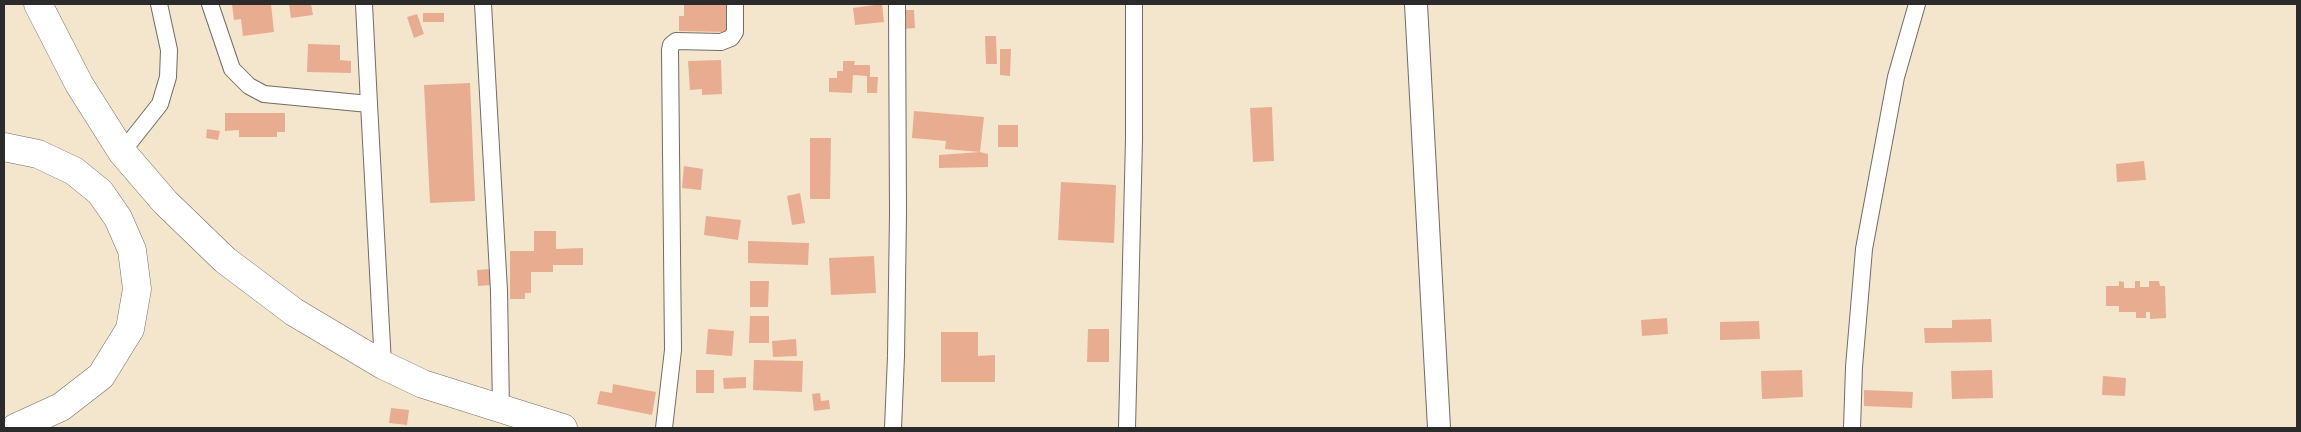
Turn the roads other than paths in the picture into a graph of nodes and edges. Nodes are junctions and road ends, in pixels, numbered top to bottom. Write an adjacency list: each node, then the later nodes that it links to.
1 (38, 4): 13 (highway)
2 (159, 4): 13 (street)
3 (210, 4): 11 (street)
4 (364, 4): 11 (street)
5 (483, 4): 15 (street)
6 (735, 4): 18 (street)
7 (898, 4): 19 (street)
8 (1134, 4): 20 (street)
9 (1416, 4): 21 (street)
10 (1916, 4): 22 (street)
11 (370, 104): 14 (street)
12 (4, 147): 16 (highway)
13 (122, 152): 14 (highway)
14 (383, 365): 15 (highway)
15 (501, 409): 17 (highway)
16 (15, 428)
17 (563, 428)
18 (664, 428)
19 (893, 428)
20 (1127, 428)
21 (1439, 428)
22 (1852, 428)

